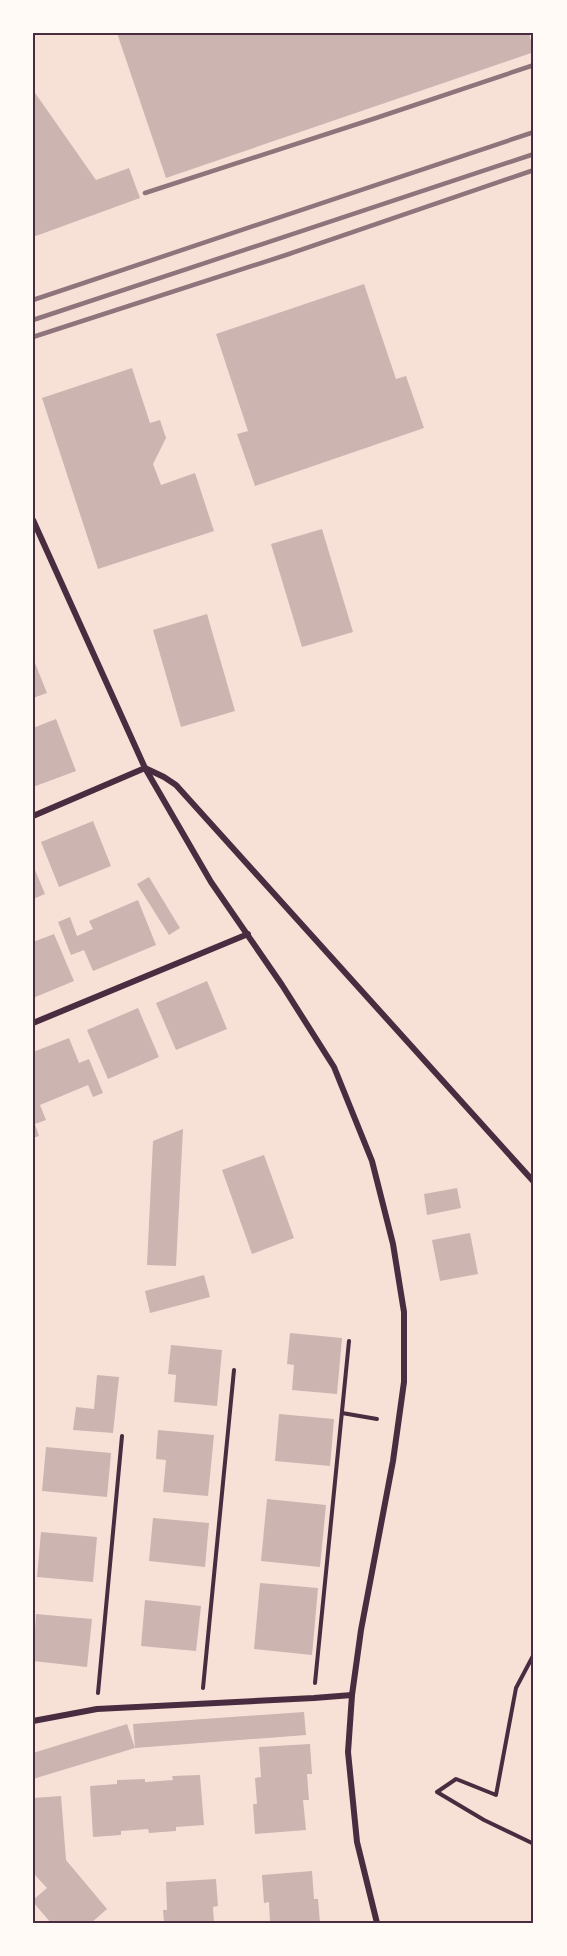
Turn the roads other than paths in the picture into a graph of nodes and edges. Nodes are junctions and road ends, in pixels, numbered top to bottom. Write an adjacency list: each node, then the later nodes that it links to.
1 (33, 520): 2 (street)
2 (145, 768): 3 (street); 4 (street); 6 (street)
3 (33, 816)
4 (248, 934): 5 (street); 7 (street)
5 (33, 1023)
6 (534, 1182)
7 (352, 1695): 8 (street); 9 (street)
8 (33, 1721)
9 (377, 1923)

